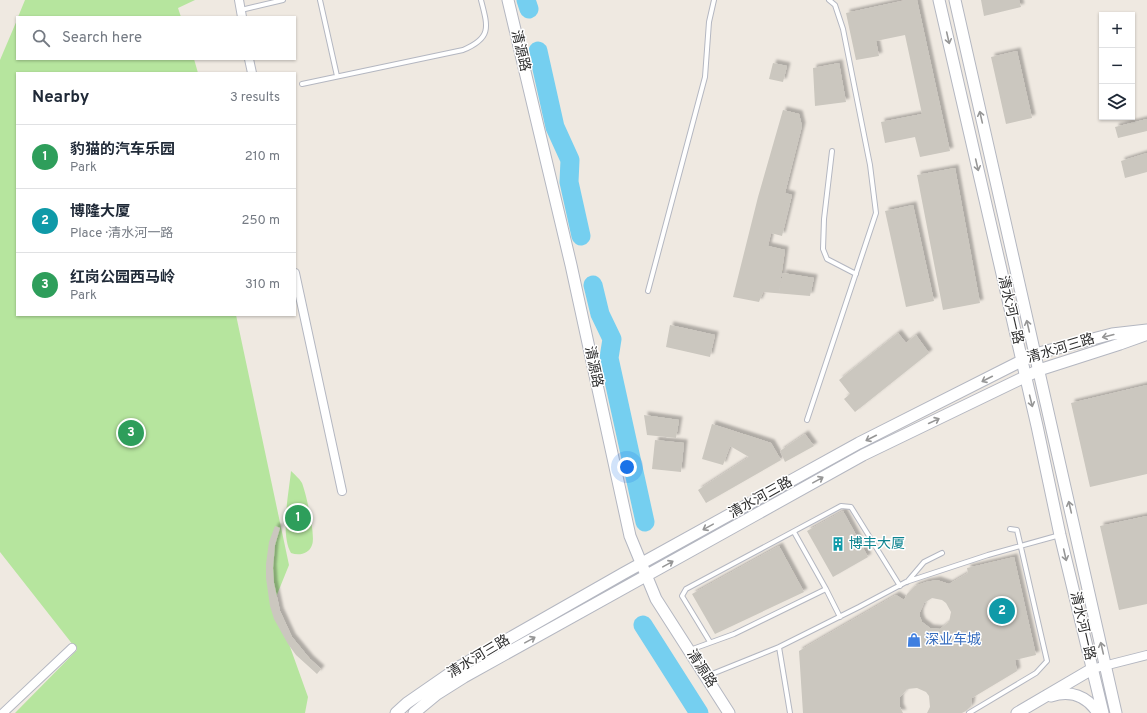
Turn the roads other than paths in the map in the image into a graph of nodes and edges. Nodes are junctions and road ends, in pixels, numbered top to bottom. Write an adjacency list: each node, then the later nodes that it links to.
1 (239, 0): 11 (street)
2 (283, 0): 11 (lane)
3 (320, 0): 14 (lane)
4 (481, 0): 14 (lane)
5 (501, 0): 33 (street, 清源路)
6 (508, 0): 33 (street, 清源路)
7 (714, 0): 19 (lane)
8 (829, 0): 17 (lane)
9 (939, 0): 23 (street, 清水河一路, one-way to 23)
10 (955, 0): 22 (street, 清水河一路, one-way to 10)
11 (241, 13)
12 (249, 60): 13 (street)
13 (252, 72)
14 (337, 76): 15 (lane)
15 (302, 84)
16 (832, 151): 17 (lane)
17 (856, 274): 26 (lane)
18 (296, 278): 27 (street)
19 (648, 291)
20 (1147, 330): 22 (street, 清水河三路, one-way to 22)
21 (1147, 334): 24 (street, 清水河三路)
22 (1035, 354): 23 (street, 清水河三路); 24 (street, 清水河一路)
23 (1022, 361): 25 (street, 清水河一路); 33 (street, 清水河三路, one-way to 33)
24 (1039, 370): 25 (street, 清水河三路); 44 (street, 清水河一路, one-way to 24)
25 (1026, 378): 30 (street, 清水河一路, one-way to 30); 34 (street, 清水河三路, one-way to 25)
26 (808, 420)
27 (342, 491)
28 (1010, 529): 31 (lane)
29 (794, 532): 36 (lane); 37 (lane); 39 (lane)
30 (1060, 534): 31 (lane); 45 (street, 清水河一路, one-way to 45)
31 (1021, 545): 35 (lane); 54 (lane)
32 (942, 553): 35 (lane)
33 (638, 566): 34 (street, 清源路); 48 (street, 清水河三路)
34 (643, 577): 42 (street, 清源路); 48 (street, 清水河三路, one-way to 34); 51 (street, 清源路)
35 (906, 582): 36 (lane)
36 (900, 586): 38 (lane)
37 (826, 589): 38 (lane); 39 (lane)
38 (840, 617): 40 (lane)
39 (710, 642): 42 (lane)
40 (779, 647): 46 (lane); 53 (lane)
41 (72, 648): 49 (street)
42 (689, 650): 46 (street, 清源路)
43 (1147, 655): 44 (street)
44 (1106, 664): 45 (street); 58 (street, 清水河一路)
45 (1092, 669): 47 (street); 57 (street, 清水河一路)
46 (706, 676): 52 (street, 清源路)
47 (1042, 698): 55 (street); 56 (street)
48 (411, 710): 50 (street, 清水河三路)
49 (3, 713)
50 (396, 713)
51 (722, 713)
52 (729, 713)
53 (790, 713)
54 (969, 713)
55 (1017, 713)
56 (1098, 713)
57 (1103, 713)
58 (1116, 713)

